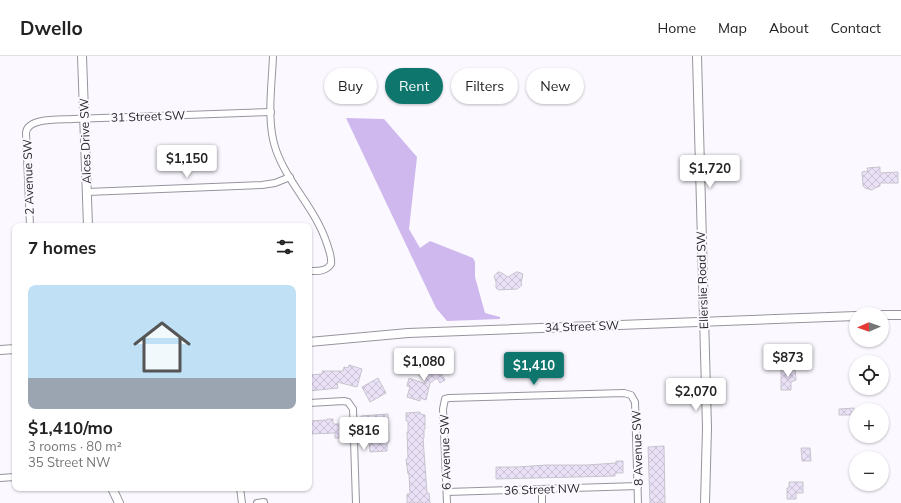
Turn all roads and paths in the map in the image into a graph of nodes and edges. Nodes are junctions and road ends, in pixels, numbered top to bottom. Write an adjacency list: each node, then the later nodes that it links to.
1 (82, 56): 5 (main road, Alces Drive SW)
2 (273, 56): 4 (street)
3 (696, 56): 15 (main road, Ellerslie Road SW)
4 (271, 112): 5 (street, 31 Street SW); 7 (street)
5 (84, 118): 6 (street, 31 Street SW); 8 (main road, Alces Drive SW)
6 (28, 128): 9 (street, 2 Avenue SW)
7 (290, 177): 8 (street); 11 (street)
8 (87, 192): 10 (main road, Alces Drive SW)
9 (30, 223)
10 (88, 223)
11 (312, 271)
12 (889, 315): 13 (main road)
13 (901, 315)
14 (849, 316): 15 (main road, 34 Street SW)
15 (703, 322): 16 (main road, 34 Street SW); 36 (main road, Ellerslie Road SW)
16 (312, 342)
17 (12, 349): 18 (main road)
18 (0, 350)
19 (444, 402): 23 (street, 8 Avenue SW); 27 (street, 6 Avenue SW)
20 (312, 403): 32 (street)
21 (12, 477): 22 (street)
22 (0, 478)
23 (638, 486): 24 (street, 36 Street NW); 35 (street, 8 Avenue SW)
24 (542, 489): 27 (street, 36 Street NW); 34 (street)
25 (113, 491): 29 (main road)
26 (240, 491): 30 (street)
27 (446, 492): 33 (street, 6 Avenue SW)
28 (264, 502): 31 (street)
29 (119, 503)
30 (242, 503)
31 (257, 503)
32 (356, 503)
33 (447, 503)
34 (542, 503)
35 (638, 503)
36 (705, 503)

